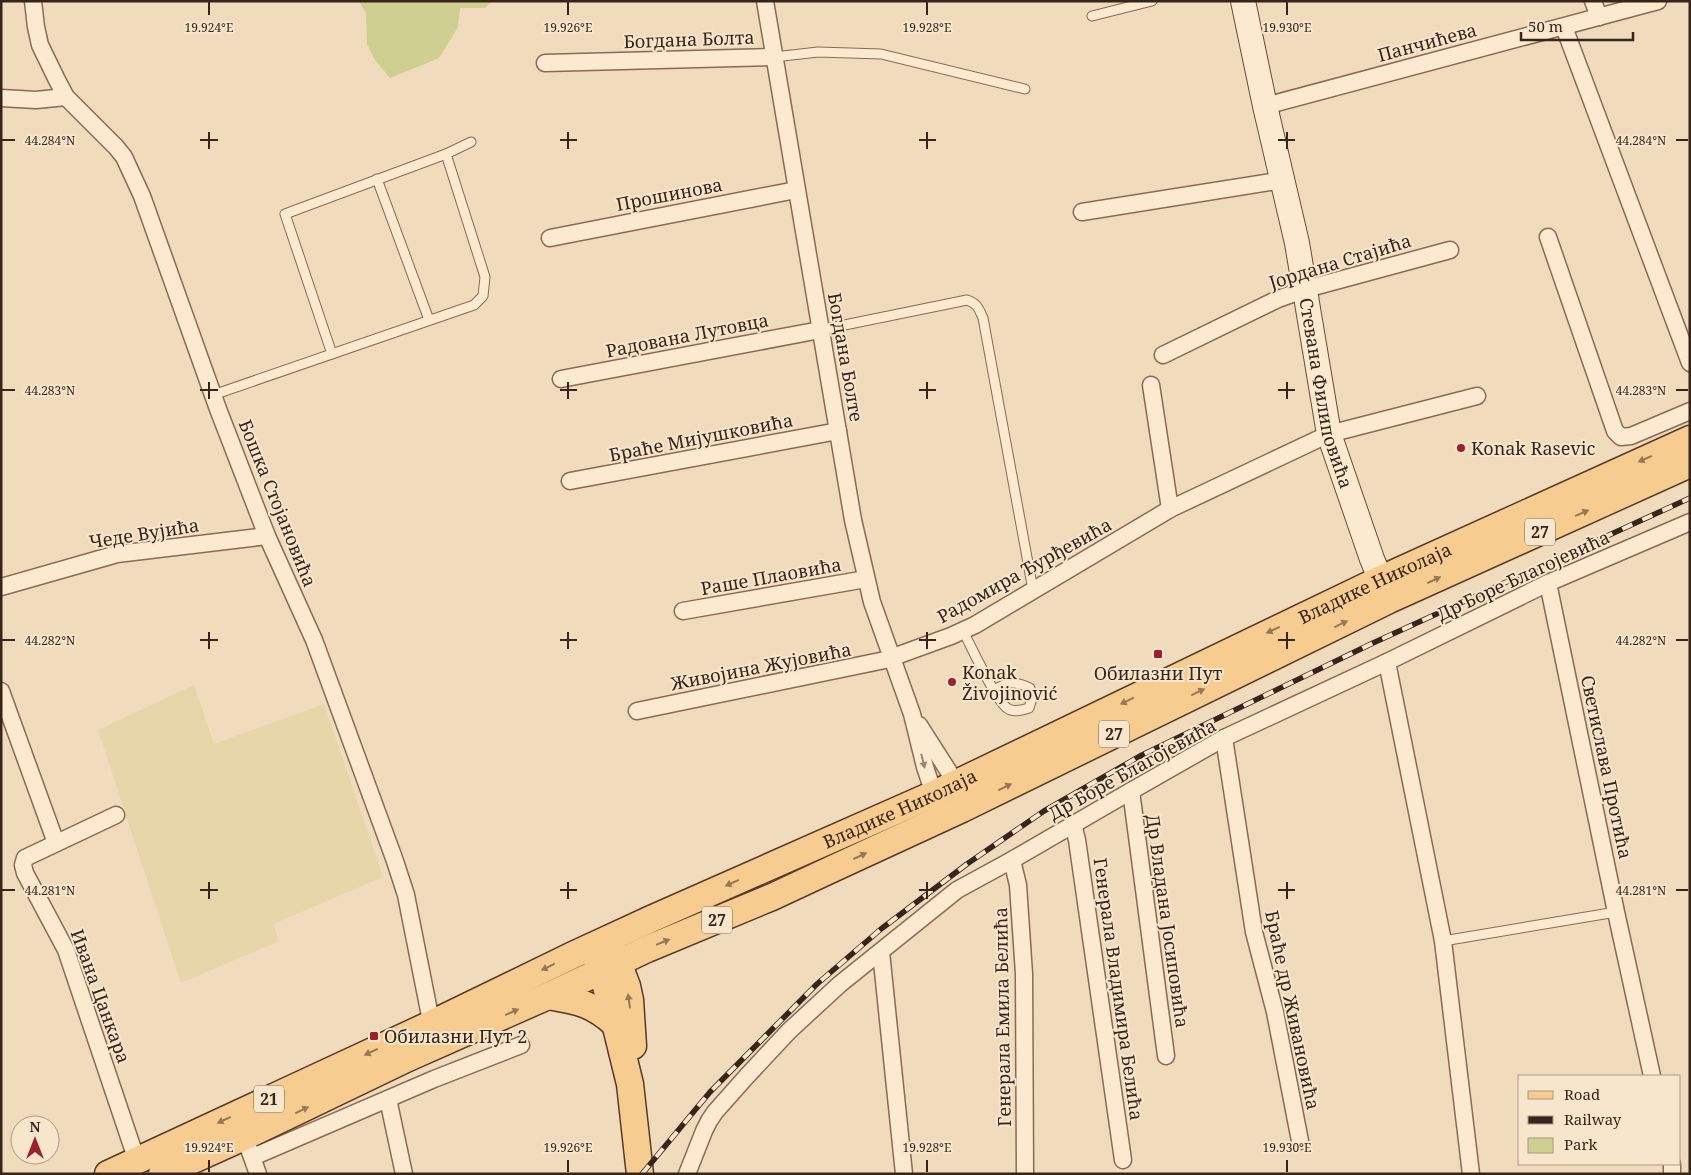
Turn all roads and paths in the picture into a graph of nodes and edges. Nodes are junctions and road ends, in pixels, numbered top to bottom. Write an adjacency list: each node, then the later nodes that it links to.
1 (34, 1): 12 (street, Бошка Стојановића)
2 (765, 1): 9 (street, Богдана Болте)
3 (1152, 1): 7 (lane)
4 (1243, 1): 14 (street, Стевана Филиповића)
5 (1658, 1): 6 (street, Панчићева)
6 (1596, 9): 8 (street, Панчићева)
7 (1092, 16)
8 (1564, 26): 14 (street, Панчићева); 29 (street)
9 (774, 56): 10 (street, Богдана Болта); 11 (lane); 19 (street, Богдана Болте)
10 (545, 63)
11 (1025, 89)
12 (66, 97): 13 (street); 32 (street, Бошка Стојановића)
13 (1, 98)
14 (1265, 106): 18 (street, Стевана Филиповића)
15 (471, 142): 16 (lane)
16 (446, 154): 17 (lane); 25 (lane)
17 (377, 180): 25 (lane); 27 (lane)
18 (1283, 180): 20 (street); 24 (street, Стевана Филиповића)
19 (796, 190): 22 (street, Прошинова); 26 (street, Богдана Болте)
20 (1082, 212)
21 (1548, 237): 34 (street)
22 (550, 238)
23 (1450, 250): 24 (street, Јордана Стајића)
24 (1306, 290): 28 (street, Јордана Стајића); 36 (street, Стевана Филиповића)
25 (429, 320): 27 (lane)
26 (820, 330): 30 (street, Радована Лутовца); 35 (street, Богдана Болте); 46 (lane)
27 (332, 354): 32 (lane)
28 (1163, 355)
29 (1690, 363)
30 (561, 380)
31 (1151, 386): 40 (street)
32 (213, 396): 42 (street, Бошка Стојановића)
33 (1477, 396): 36 (street, Радомира Ђурђевића)
34 (1690, 411)
35 (838, 431): 39 (street, Браће Мијушковића); 43 (street, Богдана Болте)
36 (1329, 434): 40 (street, Радомира Ђурђевића); 47 (street, Стевана Филиповића)
37 (1690, 439): 47 (main road, Владике Николаја / 27, one-way to 47)
38 (1690, 464): 47 (main road, Владике Николаја / 27, one-way to 38)
39 (570, 482)
40 (1170, 510): 46 (street, Радомира Ђурђевића)
41 (1690, 522): 44 (street, Др Боре Благојевића)
42 (267, 536): 45 (street, Чеде Вујића); 71 (street, Бошка Стојановића)
43 (866, 579): 48 (street, Раше Плаовића); 50 (street, Богдана Болте)
44 (1548, 583): 51 (street, Др Боре Благојевића); 64 (street, Светислава Протића)
45 (1, 587)
46 (1033, 590): 49 (street, Радомира Ђурђевића)
47 (1385, 590): 57 (main road, Владике Николаја / 27, one-way to 57); 59 (main road, Владике Николаја / 27, one-way to 47)
48 (683, 611)
49 (963, 631): 50 (street, Радомира Ђурђевића); 52 (lane)
50 (893, 657): 54 (street, Живојина Жујовића); 55 (street, Богдана Болте)
51 (1387, 662): 56 (street, Др Боре Благојевића); 65 (street)
52 (994, 690)
53 (1, 691): 62 (street)
54 (637, 711)
55 (912, 714): 57 (street, Богдана Болте); 57 (street, Богдана Болте, one-way to 57)
56 (1224, 738): 58 (street, Др Боре Благојевића); 78 (street, Браће др Живановића)
57 (945, 789): 59 (street, Богдана Болте); 59 (street, Богдана Болте); 66 (main road, Владике Николаја / 27, one-way to 66)
58 (1131, 791): 61 (street, Др Боре Благојевића); 73 (street, Др Владана Јосиповића)
59 (956, 812): 68 (main road, Владике Николаја / 27, one-way to 59)
60 (116, 815): 62 (street, Ивана Цанкара)
61 (1073, 824): 63 (street, Др Боре Благојевића); 79 (street, Генерала Владимира Белића)
62 (56, 843): 80 (street, Ивана Цанкара)
63 (1012, 860): 67 (street, Др Боре Благојевића); 88 (street, Генерала Емила Белића)
64 (1616, 912): 65 (lane); 74 (street, Светислава Протића)
65 (1443, 941): 89 (street)
66 (600, 942): 68 (main road); 71 (main road, Владике Николаја / 21, one-way to 71)
67 (881, 952): 86 (street, Др Боре Благојевића); 87 (street)
68 (610, 966): 69 (main road, Владике Николаја / 21); 70 (main road); 76 (main road, one-way to 68)
69 (548, 996): 70 (main road); 71 (main road, Владике Николаја / 21, one-way to 69)
70 (615, 1024): 76 (main road)
71 (429, 1041): 75 (street, Бошка Стојановића); 80 (main road, Владике Николаја / 21, one-way to 80); 81 (main road, Владике Николаја / 21, one-way to 71)
72 (521, 1045): 75 (street)
73 (1166, 1056)
74 (1652, 1075)
75 (434, 1079): 77 (street)
76 (630, 1084): 85 (main road)
77 (388, 1099): 81 (street); 84 (street)
78 (1300, 1141)
79 (1123, 1160)
80 (137, 1161): 82 (main road, Владике Николаја / 21)
81 (250, 1162): 83 (main road, Владике Николаја / 21)
82 (108, 1174)
83 (162, 1174)
84 (404, 1174)
85 (640, 1174)
86 (687, 1174)
87 (904, 1174)
88 (1025, 1174)
89 (1471, 1174)

